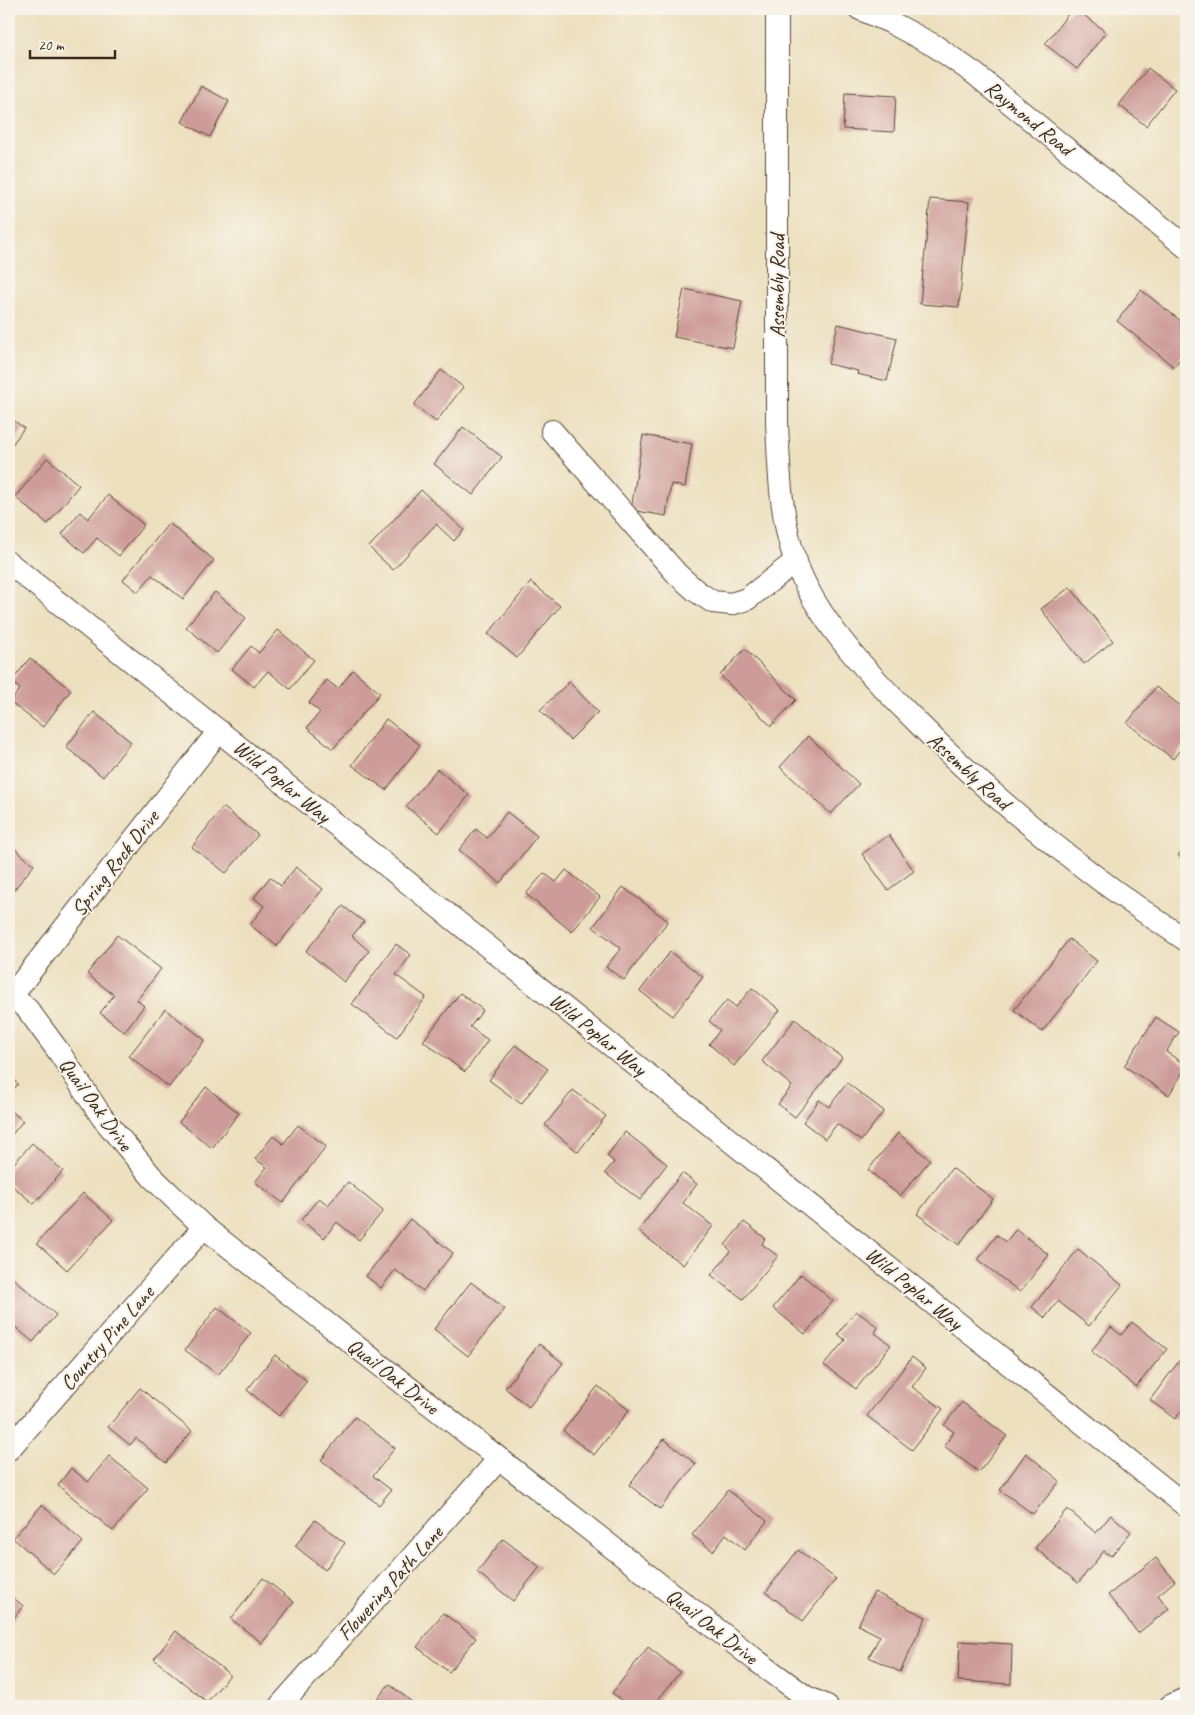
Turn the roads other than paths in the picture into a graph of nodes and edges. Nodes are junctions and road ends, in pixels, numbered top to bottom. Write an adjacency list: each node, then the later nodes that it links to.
1 (777, 9): 5 (street, Assembly Road)
2 (860, 9): 3 (street, Raymond Road)
3 (1186, 247)
4 (552, 431): 5 (street)
5 (796, 561): 8 (street, Assembly Road)
6 (9, 563): 7 (street, Wild Poplar Way)
7 (219, 731): 9 (street, Spring Rock Drive); 13 (street, Wild Poplar Way)
8 (1186, 940)
9 (10, 994): 10 (street, Quail Oak Drive)
10 (204, 1227): 11 (street, Country Pine Lane); 12 (street, Quail Oak Drive)
11 (9, 1449)
12 (499, 1459): 15 (street, Flowering Path Lane); 16 (street, Quail Oak Drive)
13 (1186, 1506)
14 (1186, 1699): 17 (street)
15 (280, 1706)
16 (827, 1706)
17 (1170, 1706)

